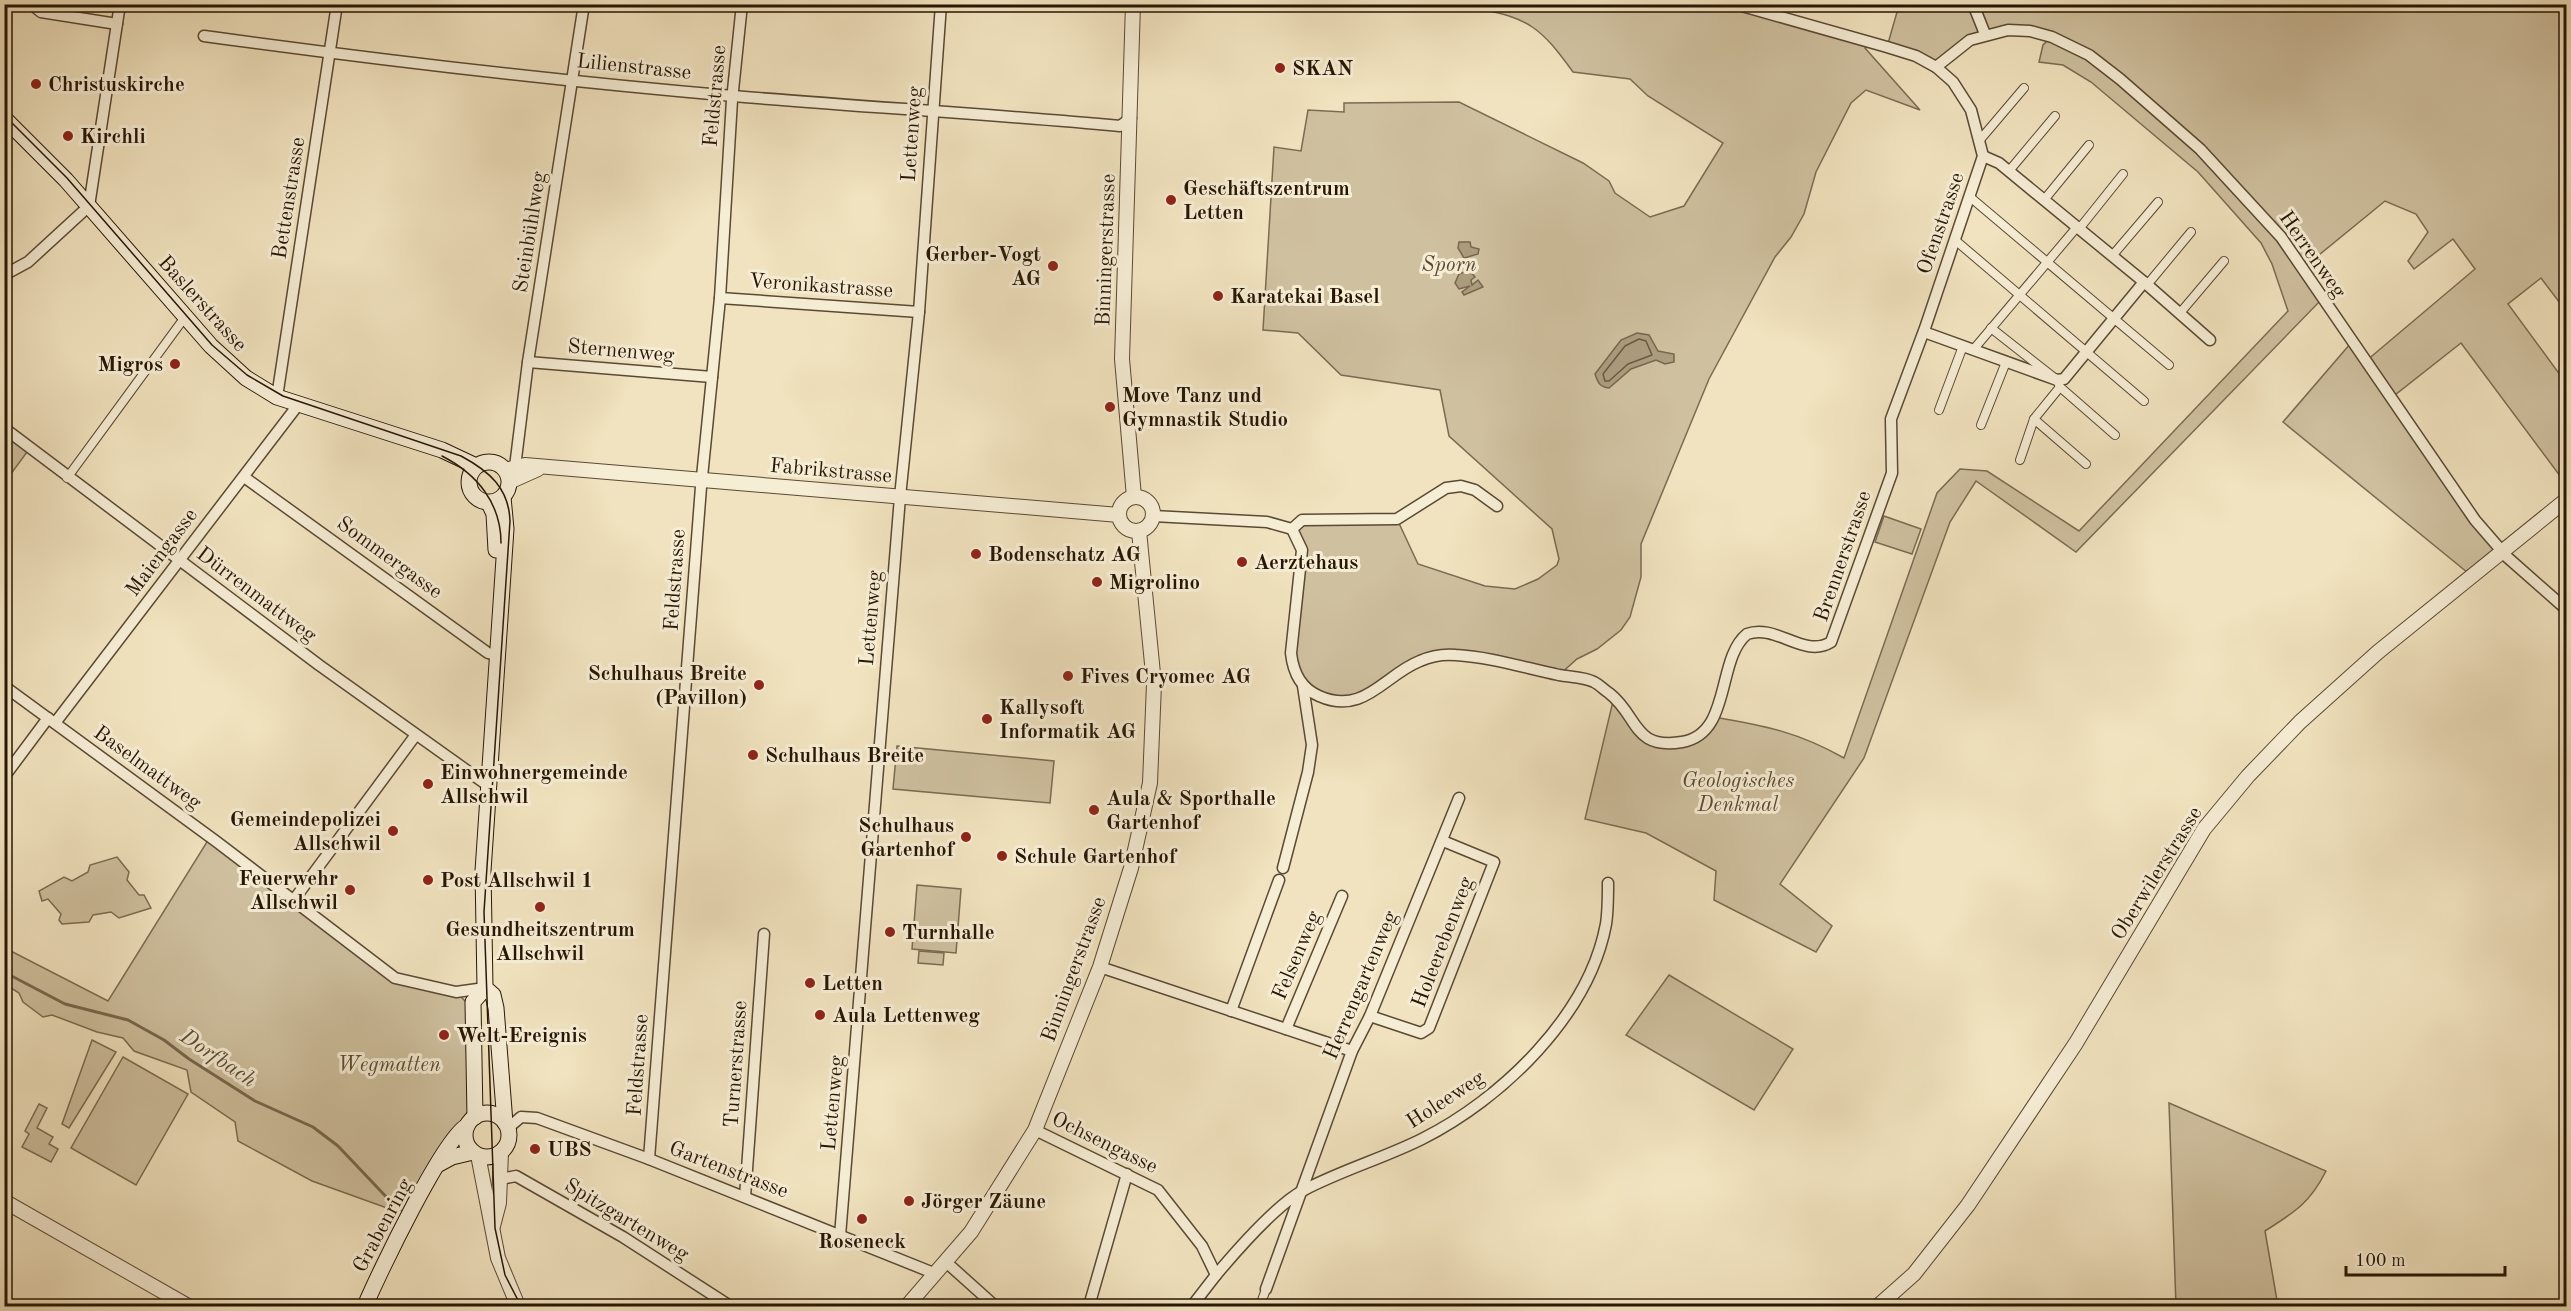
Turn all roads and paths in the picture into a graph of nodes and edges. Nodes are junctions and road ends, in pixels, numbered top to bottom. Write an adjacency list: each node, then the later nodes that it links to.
1 (31, 4): 10 (street)
2 (120, 4): 10 (street)
3 (338, 4): 13 (street, Bettenstrasse)
4 (584, 4): 15 (street, Steinbühlweg)
5 (742, 4): 17 (street, Feldstrasse)
6 (941, 4): 18 (street, Lettenweg)
7 (1133, 4): 21 (street, Binningerstrasse)
8 (1735, 4): 14 (street, Ofenstrasse)
9 (1973, 4): 11 (street)
10 (117, 24): 30 (street)
11 (1985, 34): 14 (street); 80 (street, Herrenweg)
12 (204, 36): 13 (street, Lilienstrasse)
13 (330, 53): 15 (street, Lilienstrasse); 55 (street, Bettenstrasse)
14 (1936, 67): 22 (street, Ofenstrasse)
15 (573, 79): 17 (street, Lilienstrasse); 50 (street, Steinbühlweg)
16 (2024, 88): 22 (street)
17 (733, 96): 18 (street, Lilienstrasse); 40 (street, Feldstrasse)
18 (932, 109): 21 (street, Lilienstrasse); 41 (street, Lettenweg)
19 (2055, 116): 25 (street)
20 (4, 118): 30 (main road, Baslerstrasse)
21 (1131, 118): 72 (street, Binningerstrasse)
22 (1979, 141): 24 (street, Ofenstrasse)
23 (2090, 145): 28 (street)
24 (1983, 156): 25 (street); 27 (street, Ofenstrasse)
25 (2009, 171): 28 (street)
26 (2123, 174): 31 (street)
27 (1971, 197): 33 (street, Ofenstrasse); 35 (street)
28 (2044, 200): 31 (street)
29 (2158, 202): 34 (street)
30 (88, 206): 37 (street); 43 (main road, Baslerstrasse)
31 (2078, 228): 34 (street); 35 (street)
32 (2191, 232): 38 (street)
33 (1955, 240): 39 (street); 46 (street, Ofenstrasse)
34 (2112, 256): 38 (street)
35 (2047, 261): 39 (street); 44 (street)
36 (2224, 261): 42 (street)
37 (4, 275)
38 (2146, 284): 42 (street); 44 (street)
39 (2020, 295): 45 (street); 49 (street)
40 (720, 297): 41 (street, Veronikastrasse); 53 (street, Feldstrasse)
41 (919, 312): 71 (street, Lettenweg)
42 (2180, 313): 47 (street)
43 (185, 317): 55 (main road, Baslerstrasse); 69 (street)
44 (2115, 318): 49 (street); 52 (street)
45 (1991, 328): 48 (street); 54 (street)
46 (1924, 332): 48 (street); 56 (street, Ofenstrasse)
47 (2210, 340)
48 (1968, 348): 51 (street); 59 (street)
49 (2087, 353): 54 (street); 57 (street)
50 (528, 362): 53 (street, Sternenweg); 67 (street, Steinbühlweg)
51 (2006, 362): 54 (street); 61 (street)
52 (2169, 365)
53 (712, 377): 70 (street, Feldstrasse)
54 (2059, 383): 60 (street); 63 (street)
55 (277, 398): 58 (main road, Baslerstrasse)
56 (1898, 400): 85 (street, Brennerstrasse)
57 (2144, 401)
58 (298, 405): 66 (main road, Baslerstrasse); 68 (street, Maiengasse)
59 (1939, 410)
60 (2034, 419): 64 (street); 65 (street)
61 (1981, 425)
62 (4, 428): 69 (street, Dürrenmattweg)
63 (2115, 435)
64 (2020, 460)
65 (2086, 464)
66 (472, 471): 67 (main road); 73 (main road)
67 (510, 473): 70 (street, Fabrikstrasse); 73 (main road)
68 (243, 477): 81 (street, Maiengasse); 83 (street, Sommergasse)
69 (67, 478): 81 (street, Dürrenmattweg)
70 (701, 481): 71 (street, Fabrikstrasse); 109 (street, Feldstrasse)
71 (900, 497): 76 (street, Fabrikstrasse); 117 (street, Lettenweg)
72 (1134, 497): 76 (street); 77 (street)
73 (496, 500): 83 (main road)
74 (2566, 500): 80 (street, Oberwilerstrasse)
75 (1497, 506): 78 (street)
76 (1119, 515): 79 (street)
77 (1153, 516): 78 (street); 79 (street)
78 (1292, 529): 85 (street)
79 (1139, 531): 98 (street, Binningerstrasse)
80 (2503, 553): 82 (street, Herrenweg); 131 (street, Oberwilerstrasse)
81 (179, 560): 86 (street, Maiengasse); 87 (street, Dürrenmattweg)
82 (2566, 609)
83 (499, 634): 89 (main road)
84 (4, 686): 86 (street, Baselmattweg)
85 (1303, 686): 92 (street)
86 (52, 720): 88 (street, Maiengasse); 96 (street, Baselmattweg)
87 (415, 735): 89 (street, Dürrenmattweg); 96 (street)
88 (4, 777)
89 (489, 787): 99 (main road)
90 (1459, 798): 91 (street, Herrengartenweg)
91 (1443, 841): 101 (street, Herrengartenweg); 101 (street, Holeerebenweg)
92 (1283, 868)
93 (1280, 880): 100 (street, Felsenweg)
94 (1608, 883): 113 (street, Holeeweg)
95 (1342, 896): 102 (street, Felsenweg)
96 (293, 901): 99 (street, Baselmattweg)
97 (764, 934): 114 (street, Turnerstrasse)
98 (1100, 967): 100 (street, Felsenweg); 106 (street, Binningerstrasse)
99 (485, 988): 104 (main road); 105 (main road)
100 (1231, 1011): 102 (street, Felsenweg)
101 (1370, 1016): 103 (street, Herrengartenweg)
102 (1286, 1029): 103 (street, Felsenweg)
103 (1352, 1051): 113 (street, Herrengartenweg)
104 (471, 1122): 105 (main road); 108 (main road); 110 (main road, Grabenring)
105 (506, 1126): 107 (main road); 109 (street, Gartenstrasse)
106 (1035, 1130): 111 (street, Ochsengasse); 118 (street, Binningerstrasse)
107 (501, 1152): 108 (main road); 112 (street)
108 (476, 1154): 110 (main road, Grabenring); 116 (street)
109 (649, 1159): 114 (street, Gartenstrasse)
110 (439, 1164): 123 (main road, Grabenring)
111 (1127, 1174): 120 (street, Ochsengasse); 128 (street)
112 (501, 1179): 116 (street); 125 (street, Spitzgartenweg)
113 (1303, 1190): 120 (street, Holeeweg); 121 (street, Herrengartenweg)
114 (744, 1197): 117 (street, Gartenstrasse)
115 (4, 1201): 122 (street)
116 (493, 1226): 124 (street)
117 (840, 1236): 119 (street, Gartenstrasse)
118 (946, 1262): 119 (street, Binningerstrasse); 127 (street)
119 (936, 1274): 126 (street, Binningerstrasse)
120 (1216, 1275): 129 (street)
121 (1266, 1288): 130 (street)
122 (188, 1306)
123 (365, 1306)
124 (518, 1306)
125 (730, 1306)
126 (908, 1306)
127 (996, 1306)
128 (1089, 1306)
129 (1192, 1306)
130 (1260, 1306)
131 (1878, 1306)

